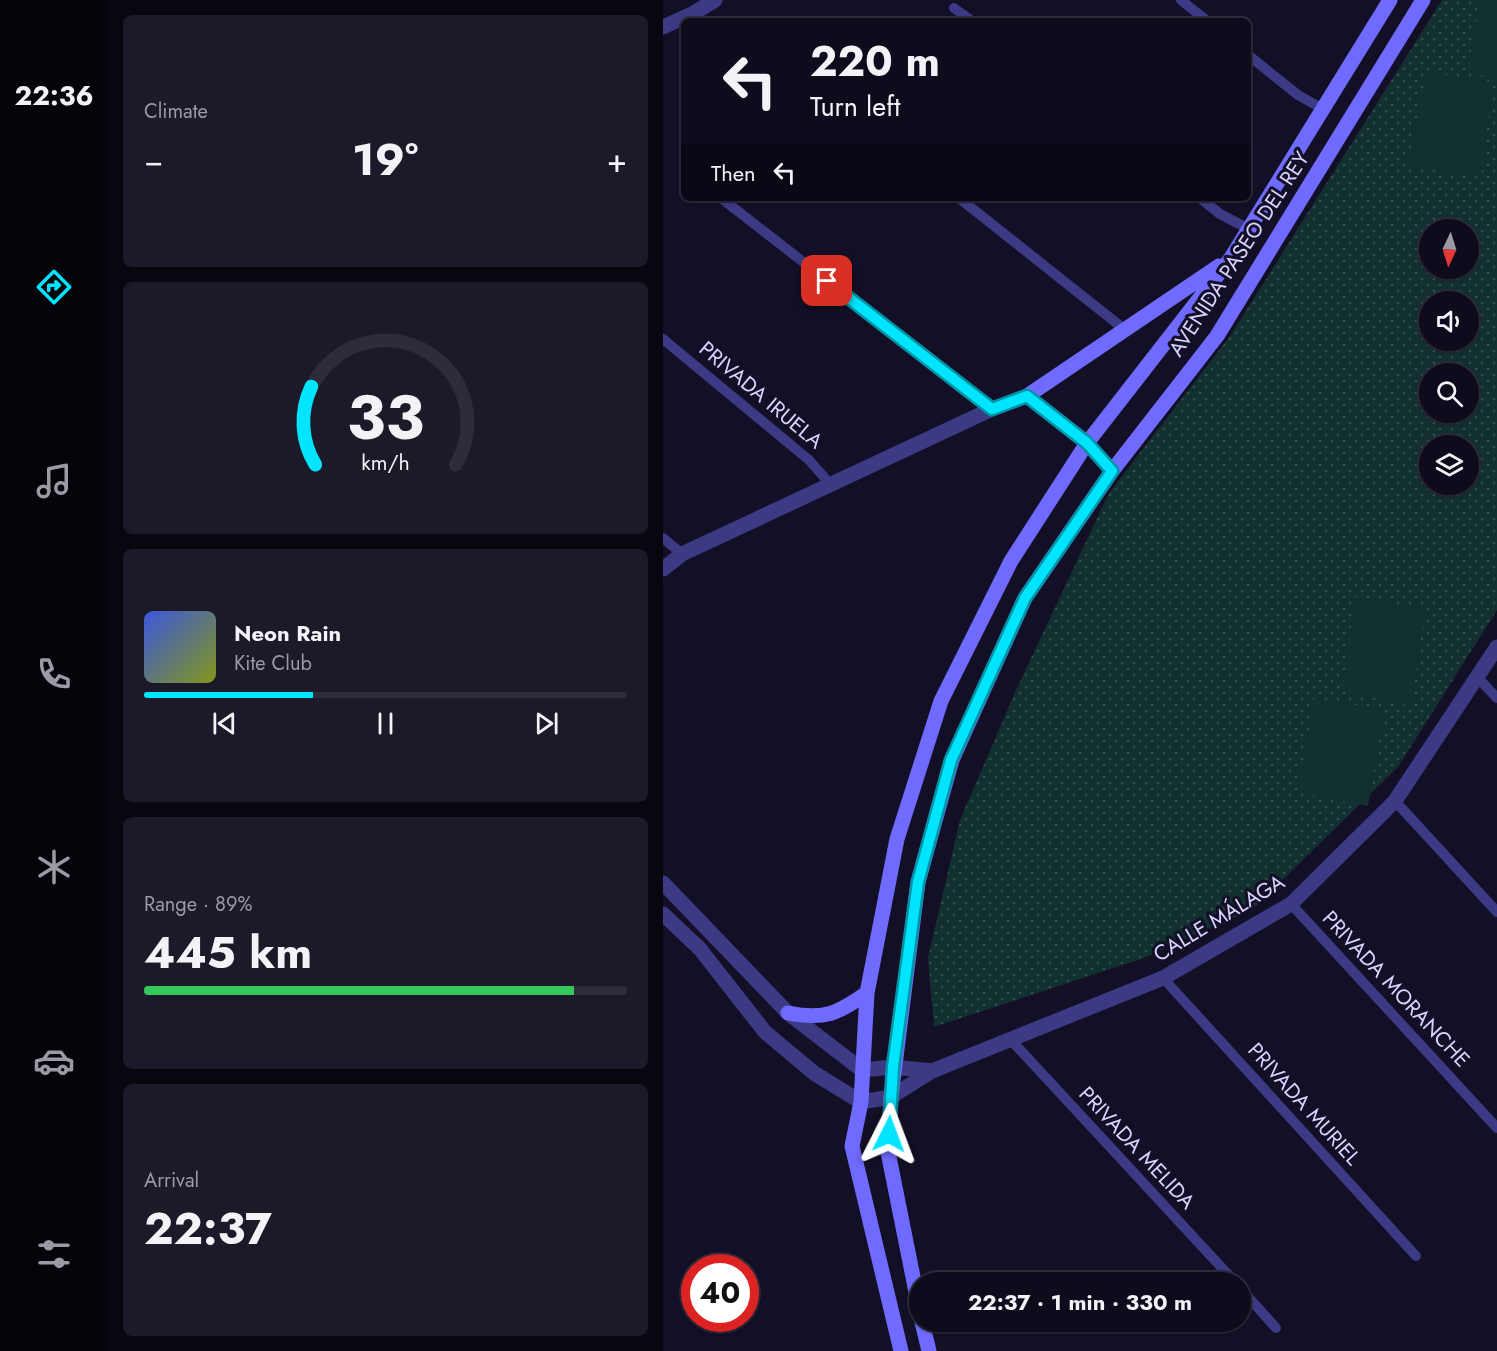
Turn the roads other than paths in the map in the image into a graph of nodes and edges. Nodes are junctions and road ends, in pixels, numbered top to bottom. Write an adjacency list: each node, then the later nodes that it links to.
1 (715, 0): 6 (street)
2 (1181, 0): 8 (lane)
3 (1390, 0): 12 (street, AVENIDA PASEO DEL REY)
4 (1423, 0): 23 (street, AVENIDA PASEO DEL REY)
5 (954, 8): 7 (lane)
6 (684, 18)
7 (968, 18)
8 (1203, 18)
9 (681, 19): 10 (street)
10 (663, 27)
11 (1251, 57): 12 (lane)
12 (1323, 109): 16 (street, AVENIDA PASEO DEL REY)
13 (725, 201): 21 (lane)
14 (963, 201): 18 (lane)
15 (1204, 201): 16 (lane)
16 (1249, 229): 17 (street, AVENIDA PASEO DEL REY)
17 (1231, 258): 18 (street); 22 (street, AVENIDA PASEO DEL REY)
18 (1124, 329): 20 (street)
19 (663, 339): 24 (lane, PRIVADA IRUELA)
20 (1027, 396): 21 (street); 22 (street)
21 (992, 409): 24 (street)
22 (1087, 443): 23 (street); 37 (street, AVENIDA PASEO DEL REY)
23 (1112, 471): 40 (street, AVENIDA PASEO DEL REY)
24 (831, 484): 26 (street)
25 (663, 538): 26 (lane)
26 (682, 554): 27 (street)
27 (663, 569)
28 (1497, 647): 29 (street, CALLE MÁLAGA)
29 (1478, 678): 30 (lane); 31 (street, CALLE MÁLAGA)
30 (1497, 698)
31 (1395, 801): 33 (street, CALLE MÁLAGA); 34 (lane)
32 (663, 883): 38 (street)
33 (1291, 904): 36 (street, CALLE MÁLAGA); 45 (lane, PRIVADA MORANCHE)
34 (1497, 912)
35 (663, 914): 44 (street)
36 (1163, 978): 39 (street, CALLE MÁLAGA); 46 (lane, PRIVADA MURIEL)
37 (867, 993): 38 (street); 41 (street, AVENIDA PASEO DEL REY)
38 (788, 1013): 41 (street)
39 (1011, 1040): 42 (street, CALLE MÁLAGA); 48 (lane, PRIVADA MELIDA)
40 (893, 1067): 41 (street, CALLE MÁLAGA); 42 (street, CALLE MÁLAGA); 43 (street, AVENIDA PASEO DEL REY)
41 (863, 1070): 44 (street, AVENIDA PASEO DEL REY)
42 (932, 1071): 43 (street, CALLE MÁLAGA)
43 (891, 1097): 44 (street); 47 (street, AVENIDA PASEO DEL REY)
44 (861, 1102): 52 (street, AVENIDA PASEO DEL REY)
45 (1497, 1128)
46 (1416, 1256)
47 (912, 1272)
48 (1226, 1272)
49 (1251, 1300): 50 (lane)
50 (1276, 1328)
51 (925, 1332): 53 (street)
52 (901, 1351)
53 (929, 1351)

